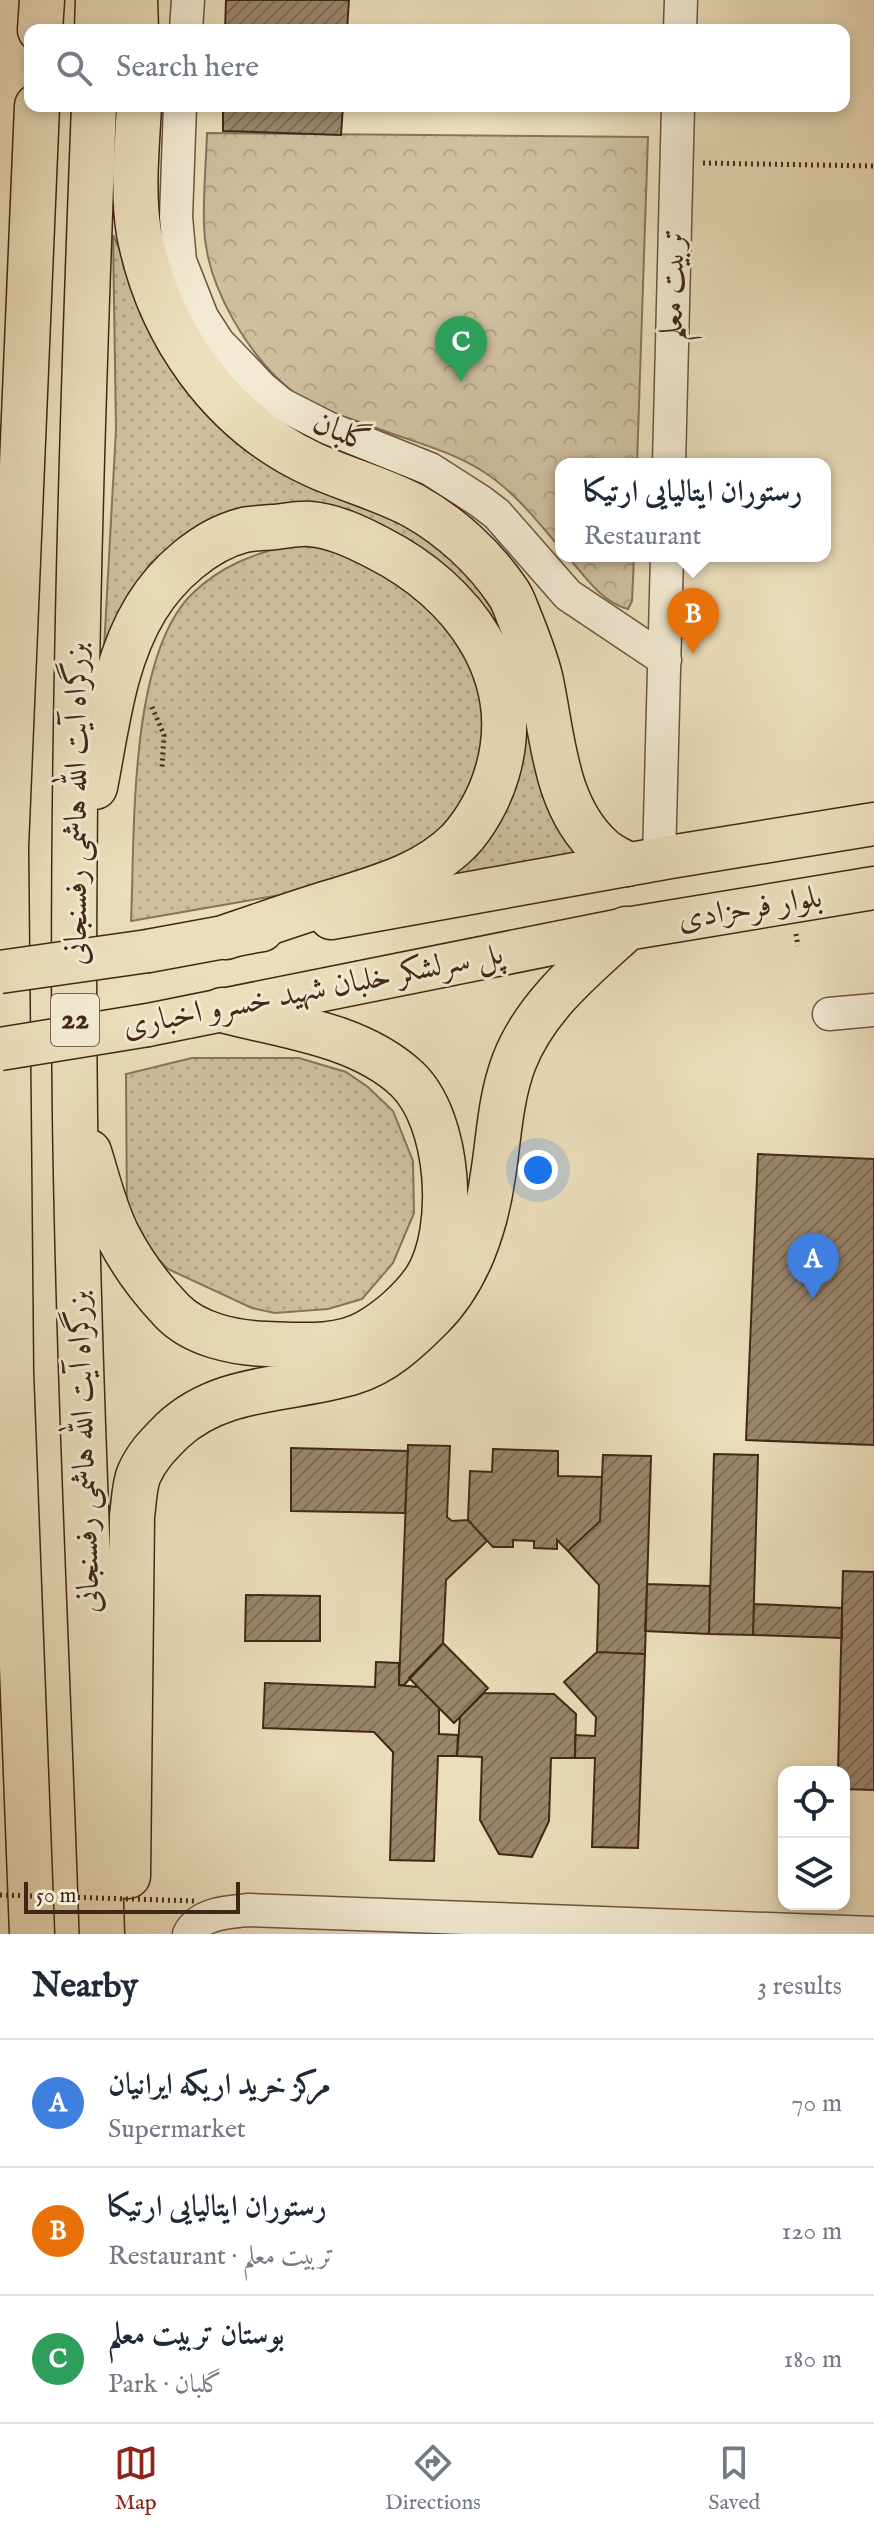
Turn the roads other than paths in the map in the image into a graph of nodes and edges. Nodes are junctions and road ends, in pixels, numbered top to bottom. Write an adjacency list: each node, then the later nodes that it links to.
1 (42, 0): 6 (highway)
2 (98, 0): 7 (highway)
3 (135, 0): 8 (highway)
4 (188, 0): 9 (street)
5 (681, 0): 10 (street)
6 (40, 24)
7 (97, 24)
8 (136, 24)
9 (186, 24)
10 (680, 24)
11 (37, 112): 36 (highway, بزرگراه آیت الله هاشمی رفسنجانی / 22)
12 (94, 112): 21 (highway, بزرگراه آیت الله هاشمی رفسنجانی / 22)
13 (139, 112): 20 (highway)
14 (180, 112): 18 (street, گلبان)
15 (678, 112): 16 (street, تربیت معلم)
16 (669, 458)
17 (667, 562): 18 (street)
18 (665, 660): 20 (street)
19 (874, 824): 20 (main road, بلوار فرحزادی)
20 (643, 862): 24 (main road, پل سرلشکر خلبان شهید خسرو اخباری)
21 (76, 880): 24 (highway); 30 (highway, بزرگراه آیت الله هاشمی رفسنجانی / 22)
22 (874, 888): 23 (main road, بلوار فرحزادی)
23 (626, 929): 26 (main road, پل سرلشکر خلبان شهید خسرو اخباری); 38 (highway)
24 (226, 937): 25 (main road, پل سرلشکر خلبان شهید خسرو اخباری, bridge)
25 (0, 972)
26 (222, 1010): 29 (main road, پل سرلشکر خلبان شهید خسرو اخباری, bridge); 30 (highway)
27 (874, 1010): 28 (street)
28 (829, 1014)
29 (0, 1049)
30 (75, 1112): 37 (highway, بزرگراه آیت الله هاشمی رفسنجانی / 22)
31 (0, 1843): 35 (highway)
32 (458, 1926): 33 (street); 39 (street)
33 (712, 1931): 34 (street)
34 (874, 1933)
35 (20, 1934)
36 (32, 1934)
37 (102, 1934)
38 (125, 1934)
39 (189, 1934)

